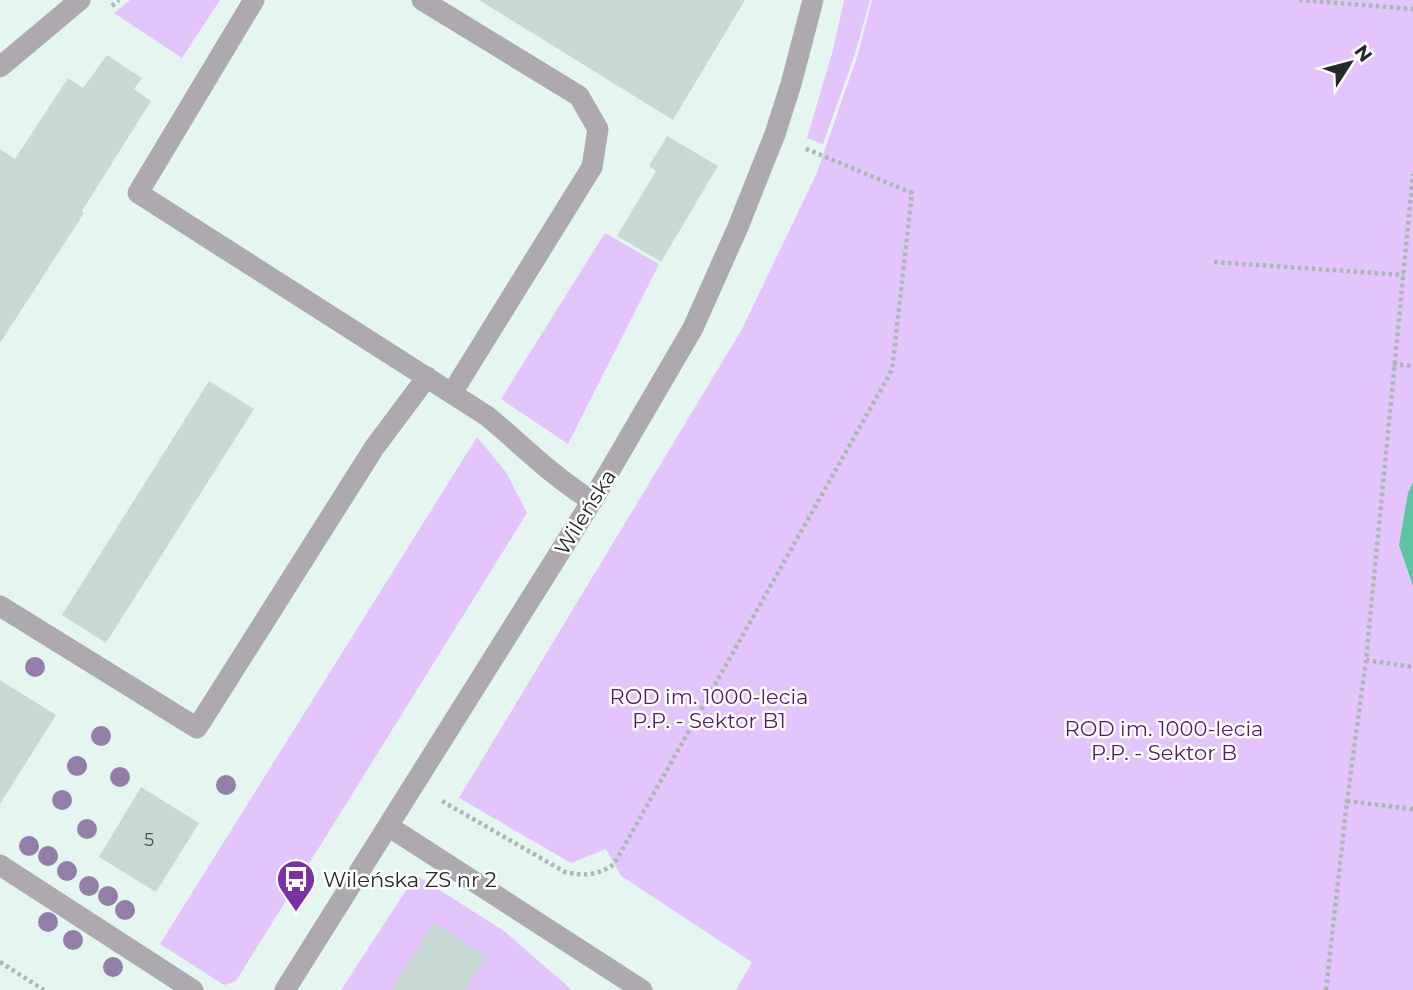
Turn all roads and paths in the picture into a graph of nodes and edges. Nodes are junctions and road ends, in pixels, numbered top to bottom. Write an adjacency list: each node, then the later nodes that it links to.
1 (80, 0): 7 (street)
2 (254, 0): 14 (street)
3 (422, 0): 15 (street)
4 (813, 0): 16 (street, Wileńska)
5 (1299, 0): 6 (path)
6 (1413, 9)
7 (0, 67)
8 (821, 155): 20 (path)
9 (1413, 174): 11 (path)
10 (1214, 262): 11 (path)
11 (1404, 275): 12 (path)
12 (1393, 364): 13 (path); 18 (path)
13 (1413, 366)
14 (427, 377): 15 (street); 17 (street)
15 (452, 393): 16 (street)
16 (592, 501): 20 (street, Wileńska)
17 (0, 606)
18 (1366, 660): 19 (path); 21 (path)
19 (1413, 667)
20 (415, 783): 23 (street, Wileńska)
21 (1347, 801): 22 (path); 30 (path)
22 (1413, 809)
23 (388, 826): 28 (street, Wileńska); 29 (street)
24 (0, 865): 27 (street)
25 (0, 962): 26 (path)
26 (44, 990)
27 (194, 990)
28 (285, 990)
29 (642, 990)
30 (1326, 990)

